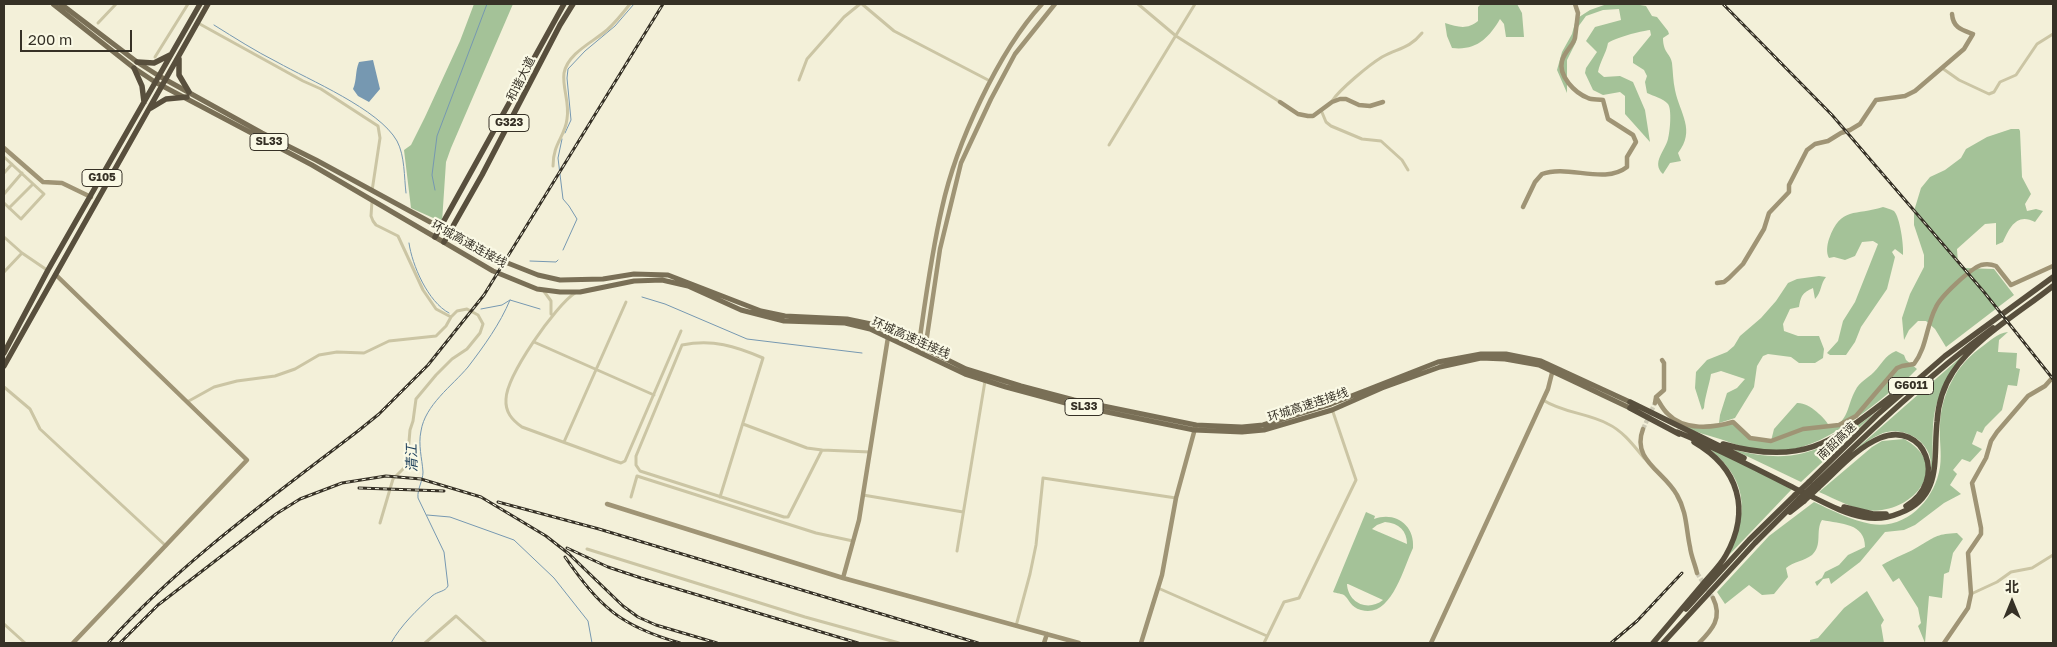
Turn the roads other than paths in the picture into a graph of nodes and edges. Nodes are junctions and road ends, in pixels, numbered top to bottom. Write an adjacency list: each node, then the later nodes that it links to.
1 (52, 4): 25 (main road)
2 (61, 4): 25 (main road)
3 (116, 4): 18 (street)
4 (188, 4): 24 (street)
5 (200, 4): 22 (highway, G105)
6 (208, 4): 17 (highway, G105)
7 (564, 4): 56 (highway, 和谐大道 / G323)
8 (573, 4): 57 (highway, 和谐大道 / G323)
9 (630, 4): 44 (street)
10 (861, 4): 29 (street); 30 (street)
11 (1042, 4): 30 (street)
12 (1055, 4): 79 (street)
13 (1138, 4): 21 (street)
14 (1195, 4): 21 (street)
15 (1575, 4): 54 (street)
16 (1952, 14): 26 (street)
17 (197, 22): 23 (highway, G105); 49 (street)
18 (98, 23)
19 (1422, 33): 35 (street)
20 (2053, 34): 26 (street)
21 (1176, 36): 34 (street); 40 (street)
22 (171, 54): 25 (highway); 27 (highway, G105)
23 (179, 56): 28 (highway, G105); 33 (highway)
24 (155, 57)
25 (135, 65): 27 (main road, 环城高速连接线); 31 (main road, 环城高速连接线); 37 (highway)
26 (1941, 68): 67 (street)
27 (159, 76): 28 (main road, 环城高速连接线 / SL33); 31 (highway, G105)
28 (166, 80): 32 (highway, G105); 33 (main road, 环城高速连接线 / SL33)
29 (799, 80)
30 (991, 81): 78 (street)
31 (155, 82): 32 (main road, 环城高速连接线 / SL33); 37 (highway, G105)
32 (163, 86): 33 (main road, 环城高速连接线 / SL33); 38 (highway, G105)
33 (188, 95): 38 (highway); 49 (main road, 环城高速连接线 / SL33); 52 (main road, 环城高速连接线 / SL33)
34 (1280, 102): 39 (street)
35 (1332, 102): 36 (street); 39 (street)
36 (1383, 102)
37 (144, 104): 51 (highway, G105)
38 (150, 109): 65 (highway, G105)
39 (1321, 110): 45 (street)
40 (1109, 145)
41 (4, 148): 51 (street)
42 (4, 157): 43 (street)
43 (12, 164): 46 (street); 47 (street)
44 (554, 166)
45 (1408, 170)
46 (22, 172): 48 (street); 50 (street)
47 (4, 173)
48 (33, 184): 55 (street); 55 (street)
49 (372, 192): 56 (main road, 环城高速连接线 / SL33)
50 (4, 194)
51 (92, 197): 63 (highway, G105)
52 (372, 201): 58 (main road, 环城高速连接线 / SL33); 73 (street)
53 (4, 204): 55 (street)
54 (1523, 207)
55 (9, 208)
56 (440, 228): 57 (main road, 环城高速连接线 / SL33); 58 (highway, 和谐大道 / G323)
57 (450, 233): 60 (highway, 和谐大道 / G323); 76 (main road, 环城高速连接线 / SL33)
58 (435, 237): 60 (main road, 环城高速连接线 / SL33)
59 (5, 240): 61 (street)
60 (444, 242): 69 (main road, 环城高速连接线 / SL33)
61 (22, 253): 63 (street); 64 (street)
62 (2053, 266): 82 (street)
63 (48, 270): 80 (highway, G105)
64 (4, 272)
65 (56, 275): 83 (highway, G105); 91 (street)
66 (2053, 276): 72 (highway, 南韶高速 / G6011)
67 (1718, 283)
68 (2053, 285): 72 (highway)
69 (540, 289): 70 (main road, 环城高速连接线 / SL33); 74 (street)
70 (576, 292): 74 (street); 76 (main road, 环城高速连接线 / SL33)
71 (626, 302): 85 (street)
72 (2023, 305): 81 (highway, 南韶高速 / G6011); 97 (highway); 103 (highway, 南韶高速 / G6011)
73 (451, 317): 91 (street); 111 (street)
74 (549, 319): 77 (street)
75 (681, 331): 89 (street)
76 (889, 334): 78 (main road, 环城高速连接线 / SL33); 101 (street)
77 (534, 342): 85 (street); 99 (street)
78 (919, 348): 79 (main road, 环城高速连接线 / SL33)
79 (925, 351): 87 (main road, 环城高速连接线 / SL33)
80 (4, 353)
81 (1945, 356): 98 (highway); 103 (highway, 南韶高速 / G6011)
82 (1662, 360)
83 (4, 366)
84 (1554, 368): 90 (street); 92 (main road, 环城高速连接线 / SL33); 93 (main road, 环城高速连接线 / SL33)
85 (596, 369): 89 (street); 99 (street)
86 (2053, 377): 120 (street)
87 (986, 378): 95 (main road, 环城高速连接线 / SL33); 110 (street)
88 (4, 387): 113 (street)
89 (654, 395): 99 (street)
90 (1543, 400): 102 (street); 135 (street)
91 (187, 403): 113 (street)
92 (1630, 405): 97 (highway); 98 (highway)
93 (1332, 407): 95 (main road, 环城高速连接线 / SL33); 125 (street)
94 (743, 424): 100 (street); 105 (street); 105 (street)
95 (1195, 427): 107 (street)
96 (1643, 429): 102 (street)
97 (1677, 432): 136 (highway)
98 (1702, 438): 103 (highway)
99 (564, 442)
100 (822, 450): 101 (street); 105 (street)
101 (870, 452): 104 (street)
102 (1646, 461): 117 (street)
103 (1814, 485): 108 (highway, 南韶高速 / G6011, bridge); 108 (highway, bridge)
104 (863, 495): 110 (street); 112 (street)
105 (720, 496)
106 (631, 497): 112 (street)
107 (1176, 498): 119 (street); 123 (street)
108 (1800, 498): 136 (highway, 南韶高速 / G6011); 137 (highway, 南韶高速 / G6011)
109 (607, 504): 118 (street)
110 (964, 512): 115 (street)
111 (380, 523)
112 (853, 541): 118 (street)
113 (166, 546): 127 (street)
114 (588, 549): 130 (street)
115 (957, 551)
116 (2053, 555): 120 (street)
117 (1697, 573)
118 (843, 578): 123 (street)
119 (1158, 588): 125 (street); 133 (street)
120 (1971, 594): 139 (street)
121 (1713, 598): 138 (street)
122 (4, 624): 126 (street)
123 (1016, 626): 124 (street)
124 (1046, 634): 131 (street); 132 (street)
125 (1267, 636): 134 (street)
126 (25, 643)
127 (73, 643)
128 (425, 643): 129 (street)
129 (486, 643)
130 (899, 643)
131 (1044, 643)
132 (1079, 643)
133 (1142, 643)
134 (1264, 643)
135 (1431, 643)
136 (1654, 643)
137 (1663, 643)
138 (1698, 643)
139 (1944, 643)

